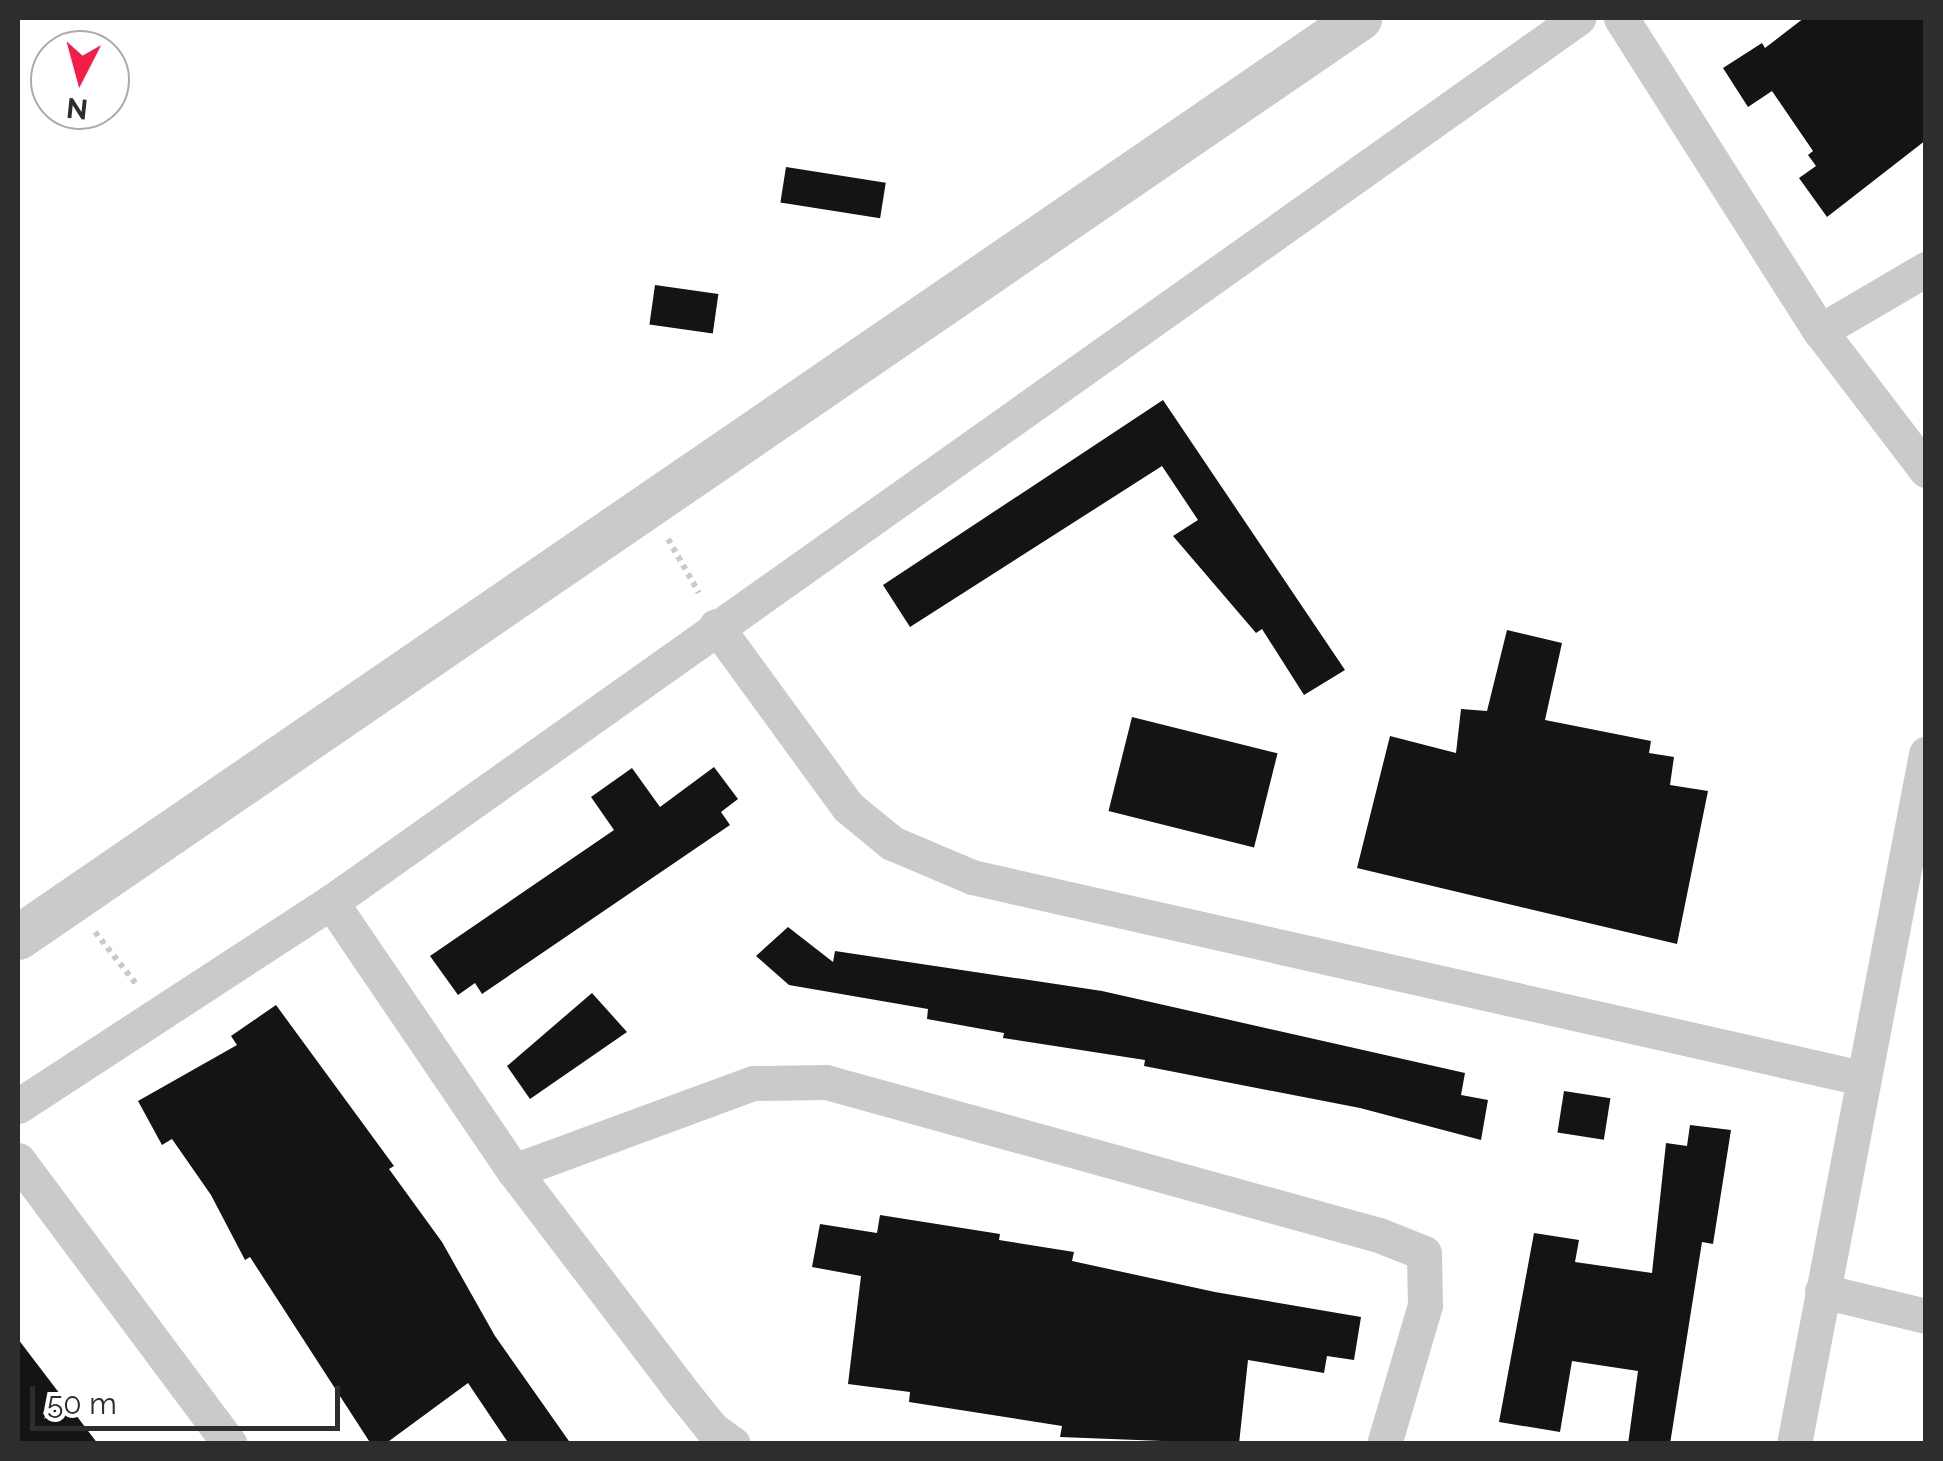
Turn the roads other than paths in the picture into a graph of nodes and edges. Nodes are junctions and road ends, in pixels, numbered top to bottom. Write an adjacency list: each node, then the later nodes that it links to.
1 (1359, 18): 10 (street)
2 (1578, 18): 7 (street)
3 (1620, 18): 5 (street)
4 (1926, 270): 5 (street)
5 (1820, 331): 6 (street)
6 (1926, 470)
7 (716, 626): 9 (street); 11 (street)
8 (1926, 754): 11 (street)
9 (331, 902): 12 (street); 14 (street)
10 (18, 937)
11 (1862, 1078): 15 (street)
12 (18, 1106)
13 (18, 1160): 17 (street)
14 (514, 1171): 18 (street); 19 (street)
15 (1822, 1291): 16 (street); 20 (street)
16 (1926, 1316)
17 (230, 1444)
18 (733, 1444)
19 (1384, 1444)
20 (1794, 1444)

